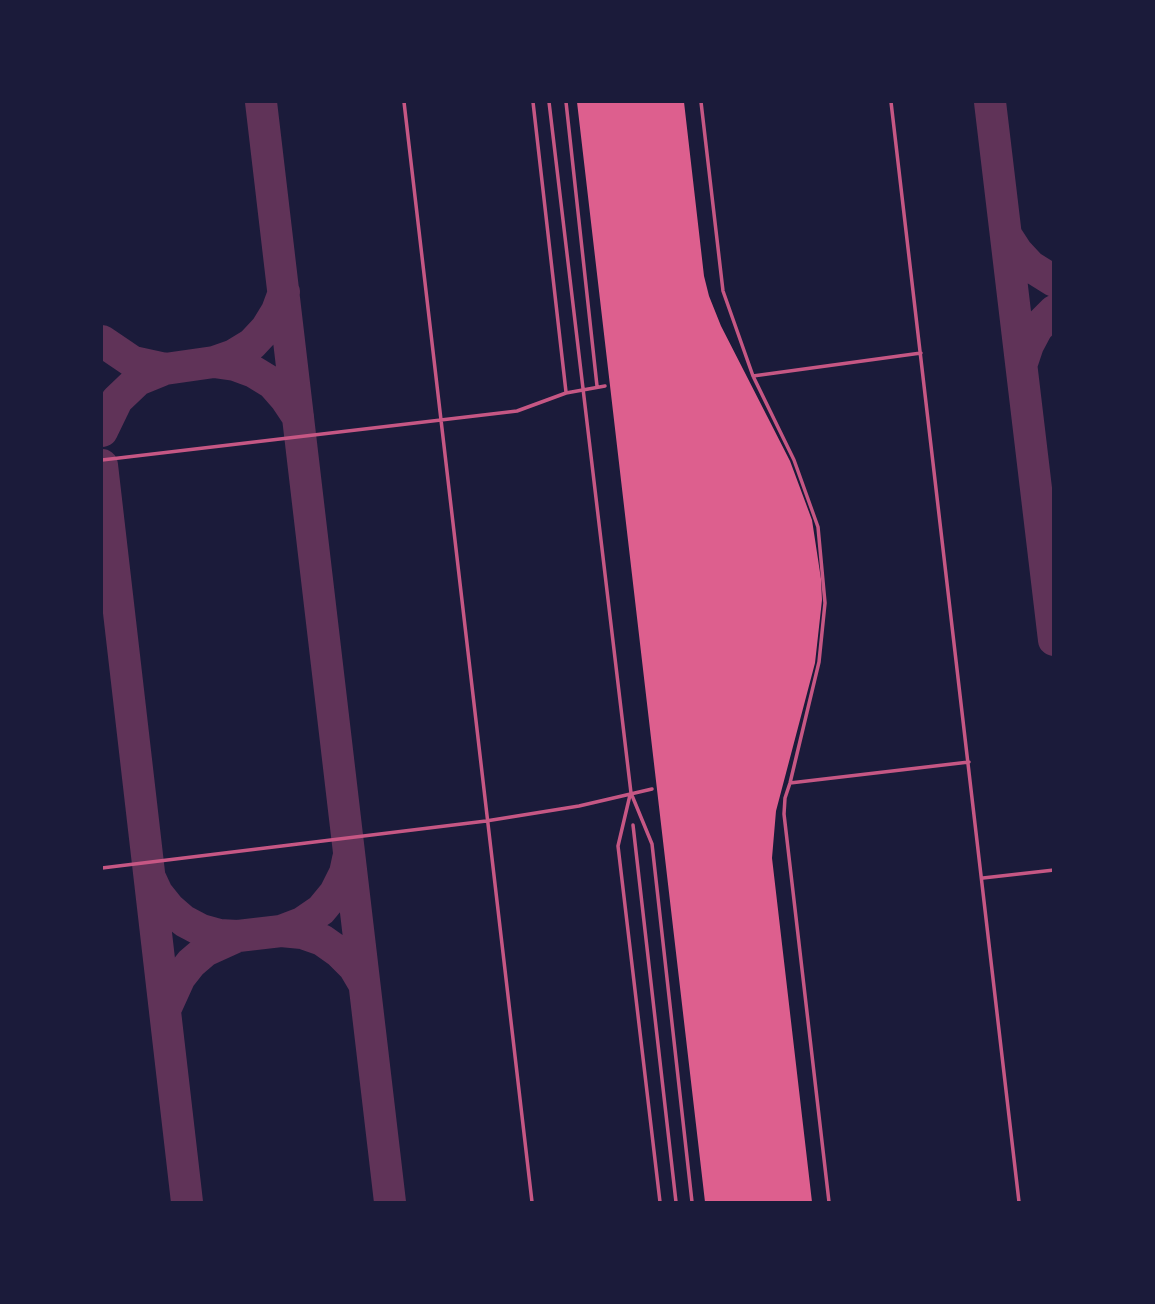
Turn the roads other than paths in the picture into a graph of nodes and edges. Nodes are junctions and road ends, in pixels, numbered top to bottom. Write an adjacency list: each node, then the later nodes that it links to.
1 (404, 102): 13 (lane)
2 (533, 102): 12 (lane)
3 (549, 102): 11 (lane)
4 (566, 102): 9 (lane)
5 (701, 102): 8 (lane)
6 (891, 102): 7 (lane)
7 (921, 353): 8 (lane); 15 (lane)
8 (753, 376): 16 (lane)
9 (597, 386): 10 (lane); 11 (lane)
10 (605, 386)
11 (582, 389): 12 (lane); 18 (lane)
12 (566, 393): 13 (lane)
13 (442, 421): 14 (lane); 19 (lane)
14 (102, 460)
15 (969, 762): 16 (lane); 23 (lane)
16 (790, 783): 28 (lane)
17 (652, 789): 18 (lane)
18 (631, 793): 19 (lane); 25 (lane); 27 (lane)
19 (486, 821): 21 (lane); 24 (lane)
20 (633, 825): 26 (lane)
21 (102, 868)
22 (1054, 870): 23 (lane)
23 (983, 878): 29 (lane)
24 (532, 1202)
25 (660, 1202)
26 (676, 1202)
27 (692, 1202)
28 (829, 1202)
29 (1019, 1202)

